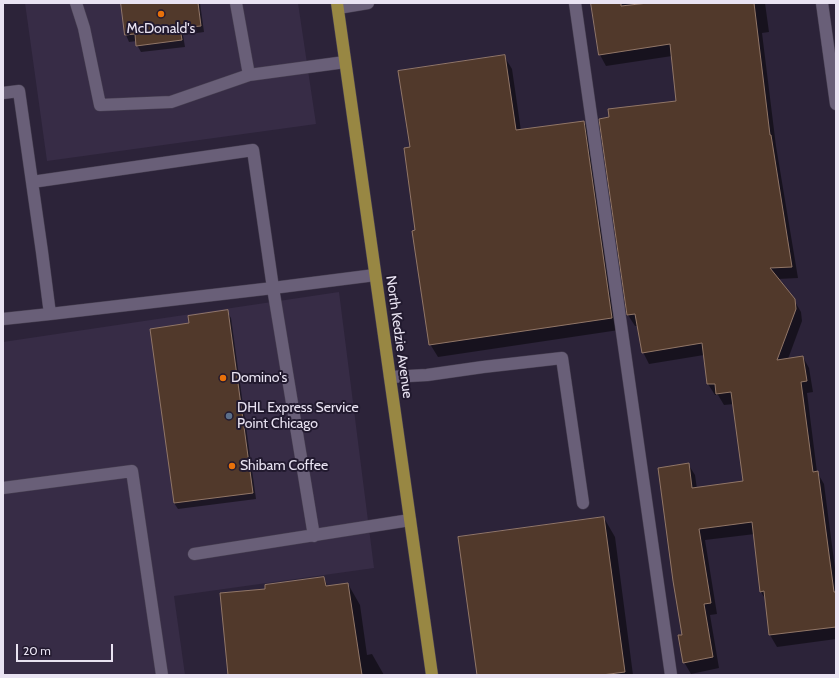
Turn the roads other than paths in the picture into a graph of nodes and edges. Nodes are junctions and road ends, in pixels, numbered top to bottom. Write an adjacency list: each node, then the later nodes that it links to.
1 (76, 3): 8 (street)
2 (236, 3): 8 (street)
3 (368, 3): 6 (street)
4 (576, 3): 24 (street)
5 (822, 3): 10 (street)
6 (338, 5): 7 (main road, North Kedzie Avenue)
7 (345, 62): 8 (street); 12 (main road, North Kedzie Avenue)
8 (249, 75)
9 (3, 93): 11 (street)
10 (836, 104)
11 (32, 182): 13 (street); 14 (street)
12 (376, 275): 13 (street); 16 (main road, North Kedzie Avenue)
13 (273, 288): 14 (street); 20 (street)
14 (50, 314): 15 (street)
15 (3, 319)
16 (390, 377): 18 (street); 19 (main road, North Kedzie Avenue)
17 (3, 488): 22 (street)
18 (582, 503)
19 (410, 520): 20 (street); 23 (main road, North Kedzie Avenue)
20 (314, 536): 21 (street)
21 (194, 554)
22 (162, 675)
23 (432, 675)
24 (671, 675)

